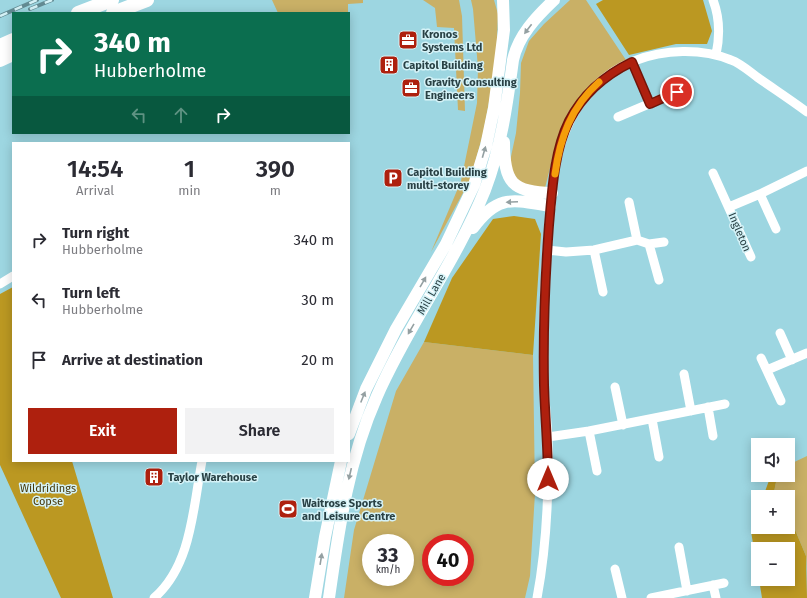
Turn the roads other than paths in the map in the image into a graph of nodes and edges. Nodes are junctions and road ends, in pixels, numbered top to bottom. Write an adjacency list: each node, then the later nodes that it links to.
1 (112, 0): 6 (highway)
2 (147, 0): 7 (highway)
3 (503, 0): 51 (main road, Mill Lane, one-way to 3)
4 (554, 0): 18 (main road, Mill Lane, one-way to 18)
5 (713, 0): 11 (street)
6 (81, 12)
7 (116, 12)
8 (12, 40): 9 (highway)
9 (0, 46)
10 (12, 54): 12 (highway)
11 (716, 55): 13 (street); 16 (street)
12 (0, 60)
13 (632, 62): 15 (street); 21 (street)
14 (677, 92): 15 (street)
15 (650, 104): 17 (street)
16 (805, 108)
17 (618, 117)
18 (504, 121): 21 (main road); 32 (main road, Mill Lane)
19 (807, 171): 22 (street, Ingleton)
20 (713, 173): 25 (street, Ingleton)
21 (552, 193): 24 (street)
22 (760, 194): 25 (street, Ingleton); 26 (street)
23 (629, 202): 27 (street)
24 (550, 206): 30 (street); 32 (main road, one-way to 32)
25 (729, 207): 33 (street, Ingleton)
26 (776, 229)
27 (636, 240): 29 (street); 31 (street)
28 (664, 242): 29 (street)
29 (649, 244): 35 (street)
30 (547, 250): 31 (street); 54 (street)
31 (594, 250): 37 (street)
32 (455, 252): 66 (main road, Mill Lane, one-way to 66)
33 (751, 258)
34 (12, 277): 36 (street)
35 (658, 280)
36 (0, 284)
37 (603, 292)
38 (780, 333): 41 (street)
39 (807, 353): 41 (street)
40 (761, 358): 42 (street)
41 (792, 360): 42 (street)
42 (767, 370): 45 (street)
43 (684, 374): 48 (street)
44 (615, 387): 50 (street)
45 (781, 401)
46 (725, 404): 47 (street)
47 (708, 407): 48 (street); 53 (street)
48 (691, 411): 49 (street)
49 (652, 419): 50 (street); 55 (street)
50 (623, 425): 52 (street)
51 (350, 431)
52 (589, 432): 54 (street); 58 (street)
53 (713, 436)
54 (548, 437): 67 (street)
55 (659, 457)
56 (202, 462): 64 (street)
57 (341, 462): 65 (main road, one-way to 57)
58 (597, 471)
59 (679, 547): 63 (street)
60 (615, 568): 68 (street)
61 (724, 583): 62 (street)
62 (713, 585): 63 (street); 70 (street)
63 (687, 591): 69 (street)
64 (154, 598)
65 (315, 598)
66 (329, 598)
67 (537, 598)
68 (622, 598)
69 (653, 598)
70 (716, 598)

